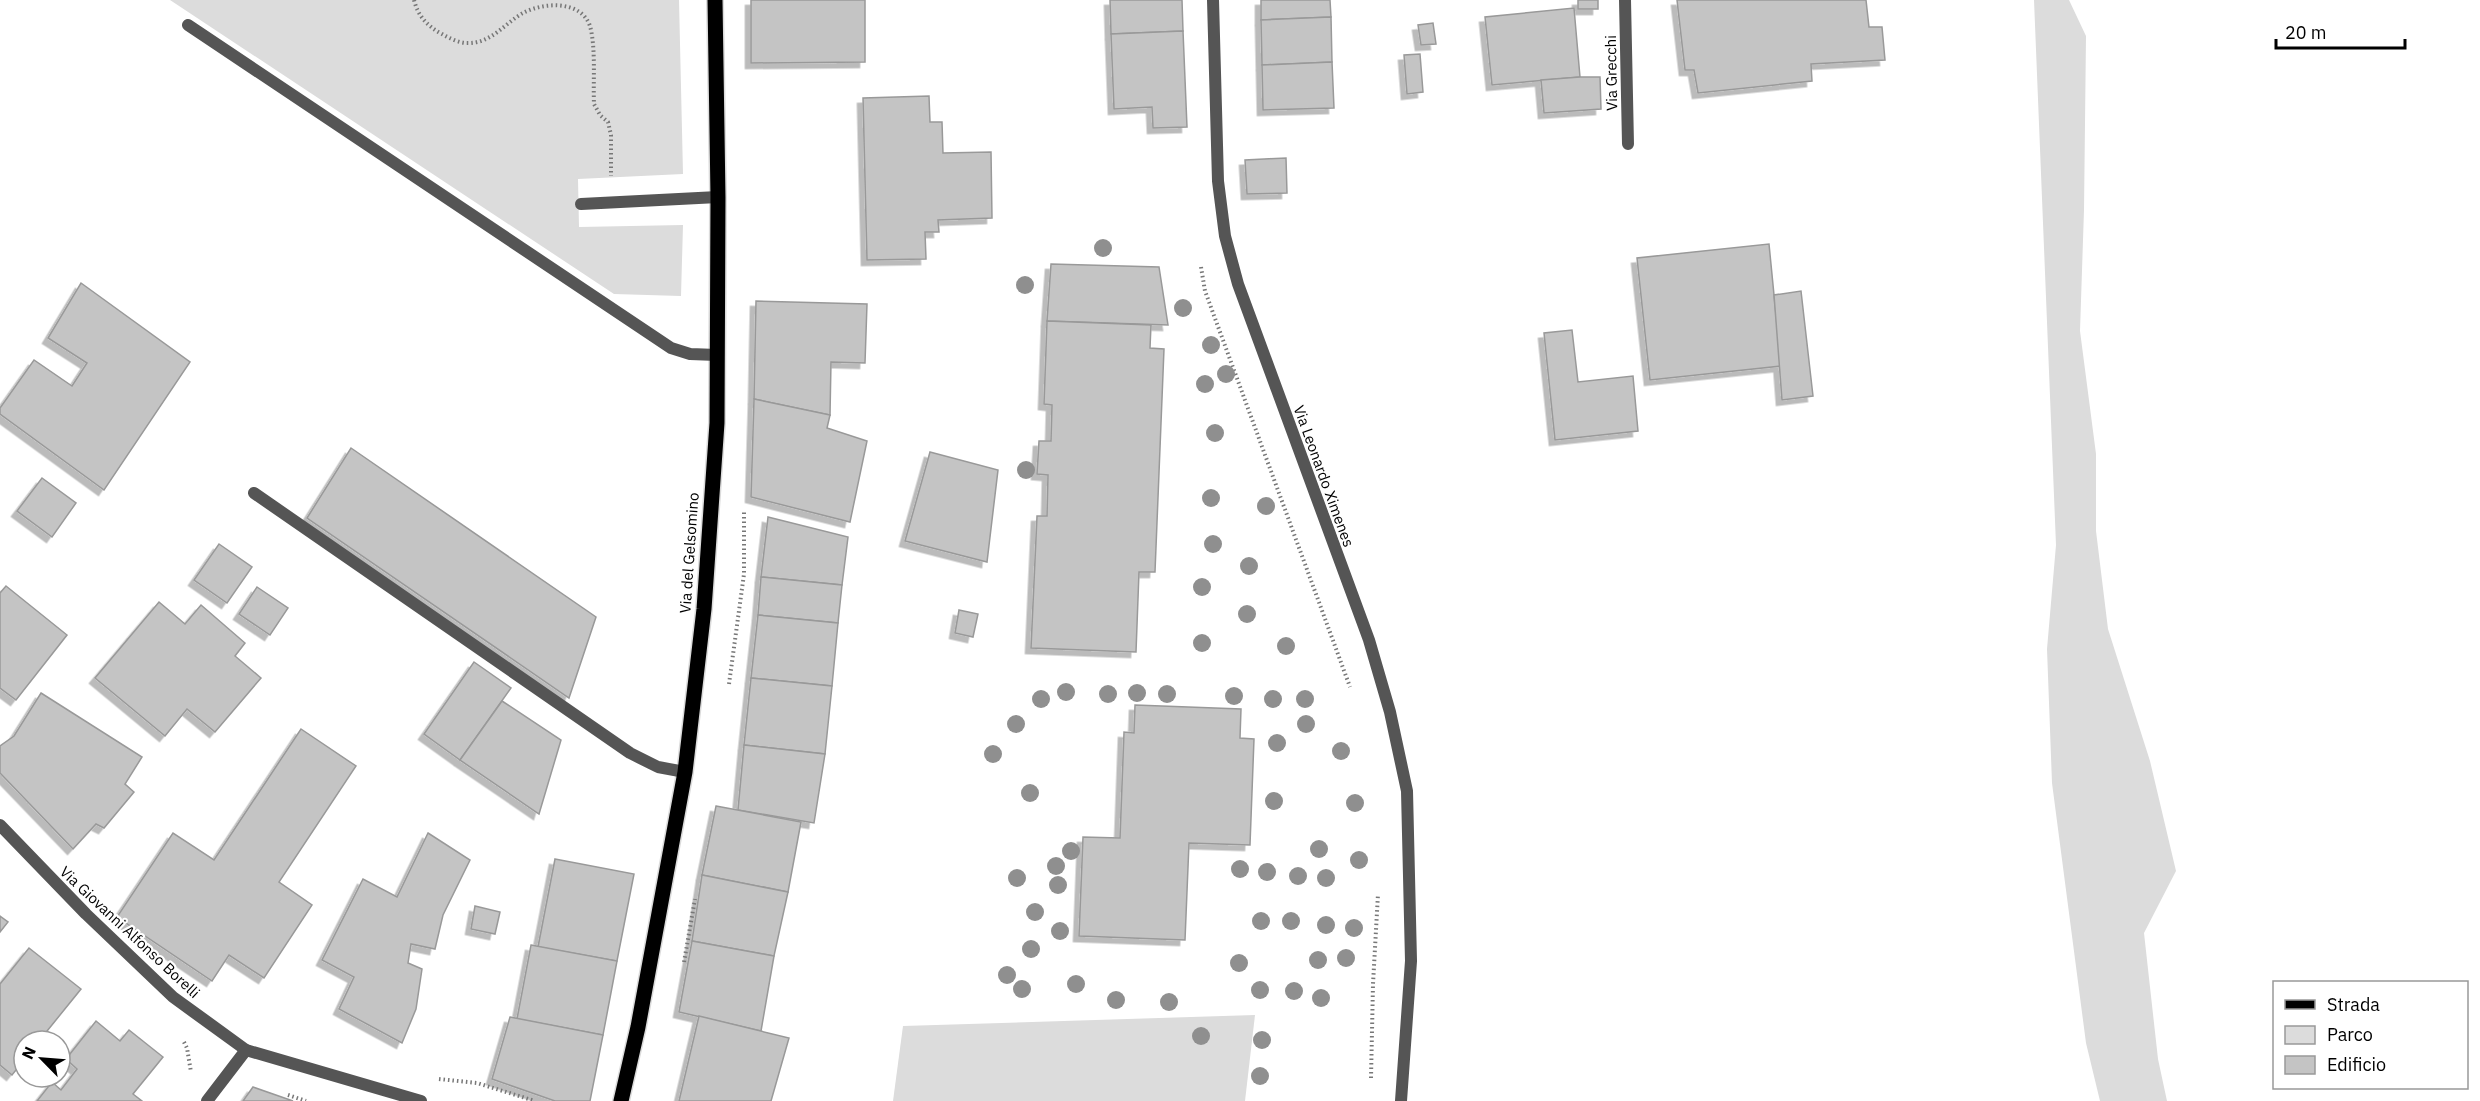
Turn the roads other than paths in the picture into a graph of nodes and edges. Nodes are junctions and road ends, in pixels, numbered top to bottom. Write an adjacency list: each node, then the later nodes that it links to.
1 (716, 0): 6 (main road, Via del Gelsomino)
2 (1213, 0): 16 (street, Via Leonardo Ximenes)
3 (1625, 0): 5 (street, Via Grecchi)
4 (188, 25): 8 (street)
5 (1628, 144)
6 (718, 197): 7 (street); 8 (main road, Via del Gelsomino)
7 (581, 204)
8 (717, 356): 10 (main road, Via del Gelsomino)
9 (254, 493): 10 (street)
10 (685, 772): 15 (main road, Via del Gelsomino)
11 (0, 825): 12 (street, Via Giovanni Alfonso Borelli)
12 (246, 1050): 13 (street); 14 (street, Via Giovanni Alfonso Borelli)
13 (207, 1101)
14 (421, 1101)
15 (621, 1101)
16 (1401, 1101)

